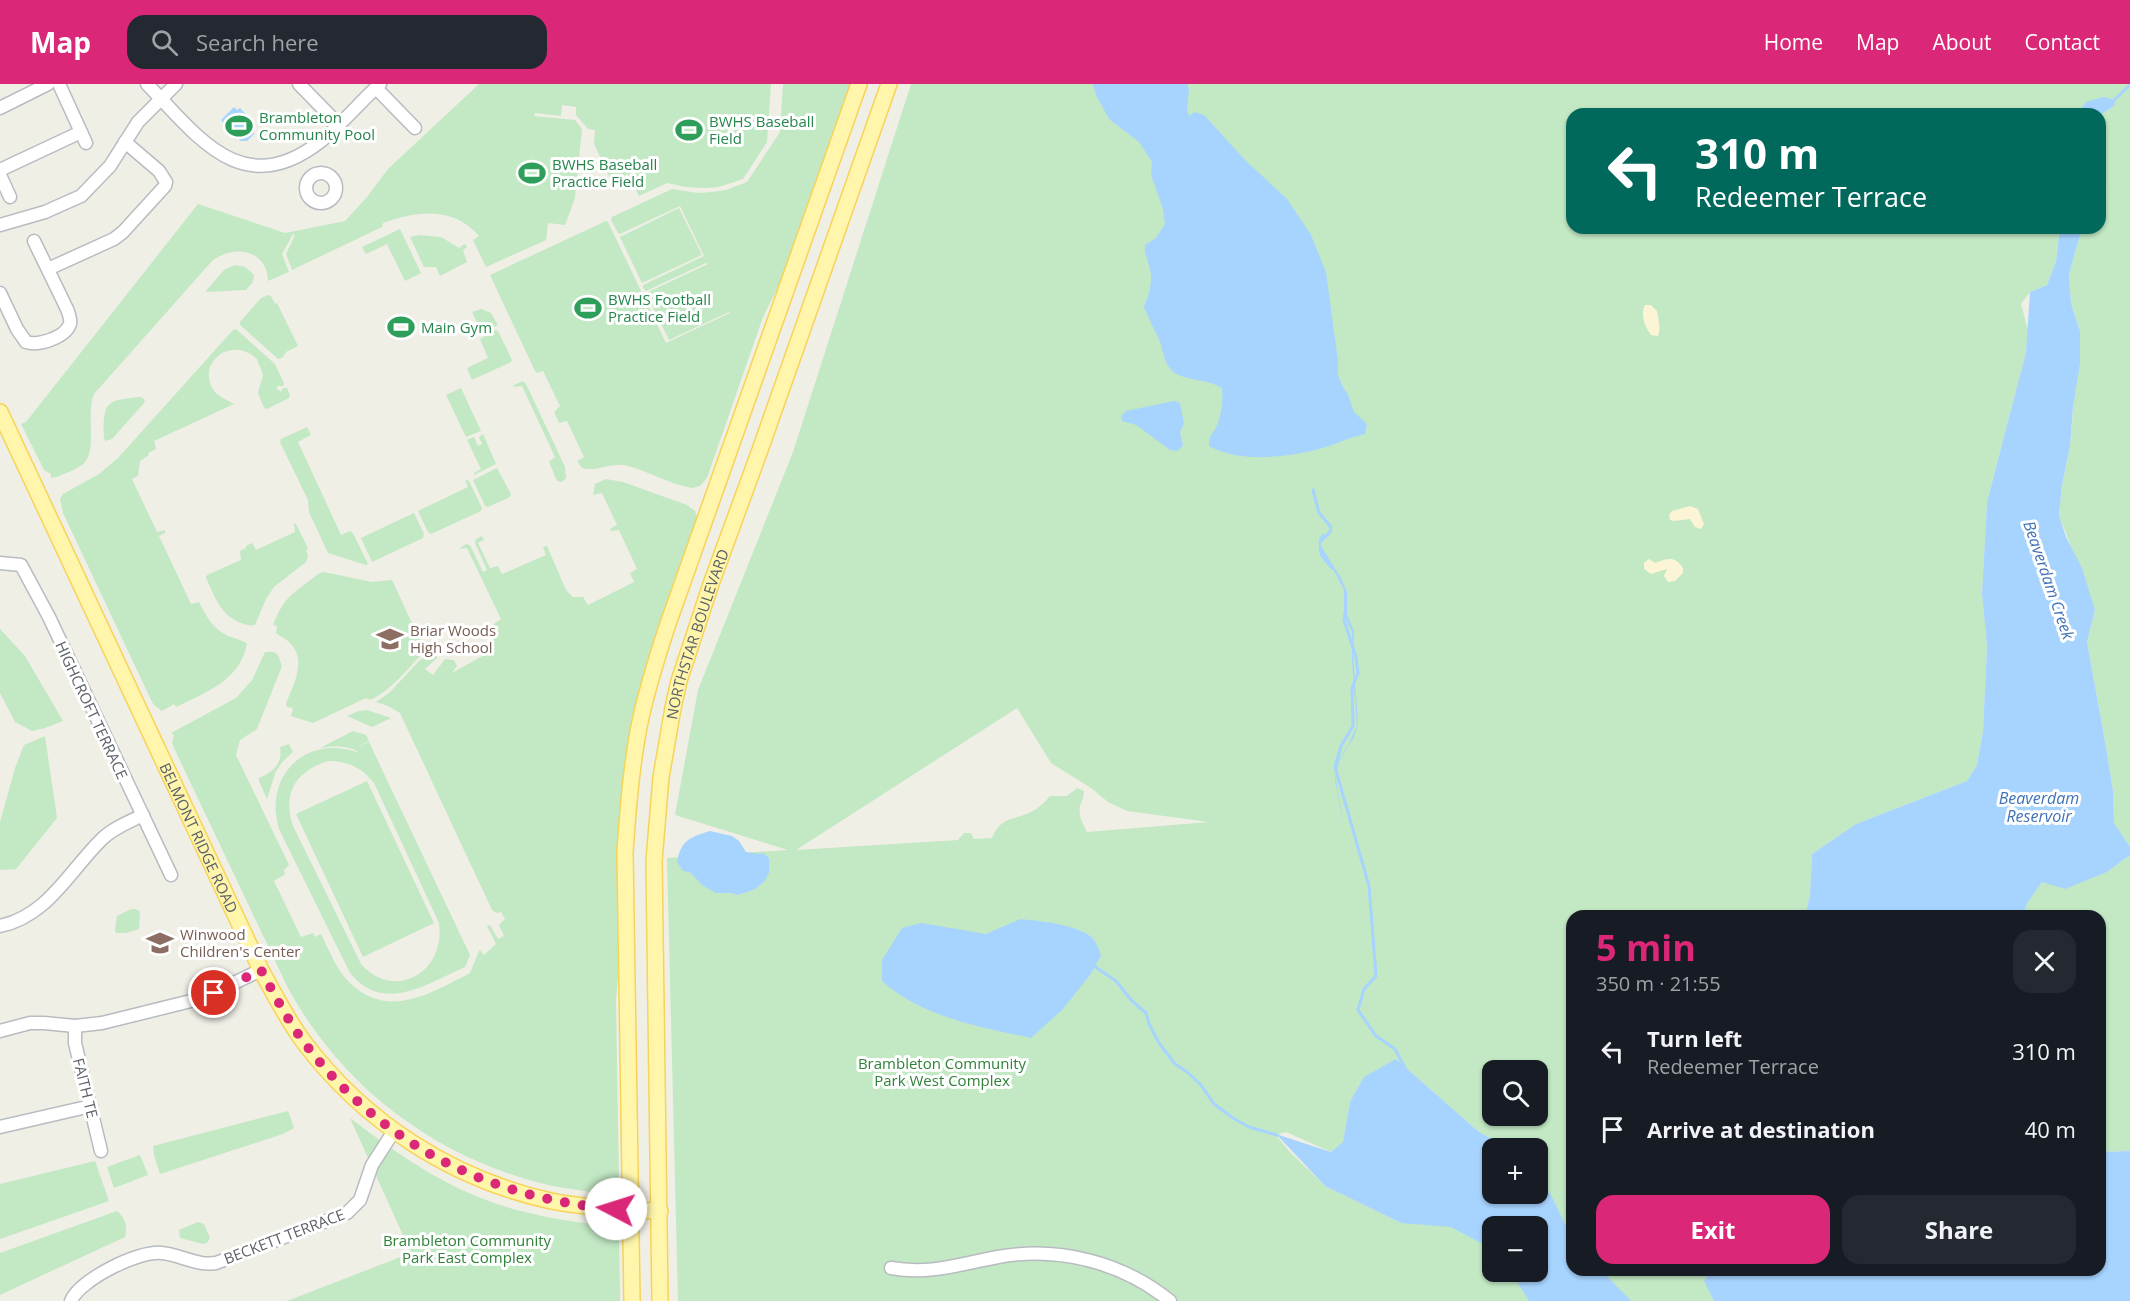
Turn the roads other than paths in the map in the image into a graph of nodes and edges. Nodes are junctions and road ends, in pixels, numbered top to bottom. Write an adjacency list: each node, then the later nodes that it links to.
1 (48, 84): 10 (street)
2 (59, 84): 15 (street)
3 (147, 84): 9 (street)
4 (176, 84): 9 (street)
5 (859, 84): 35 (main road, NORTHSTAR BOULEVARD)
6 (890, 84): 36 (main road, NORTHSTAR BOULEVARD)
7 (303, 85): 11 (street)
8 (378, 86): 11 (street); 12 (street)
9 (161, 98): 13 (street); 14 (street)
10 (0, 108)
11 (339, 124): 14 (street)
12 (415, 128)
13 (125, 142): 19 (street); 21 (street)
14 (303, 154): 16 (street)
15 (0, 170)
16 (313, 175)
17 (0, 176): 18 (street)
18 (10, 197)
19 (0, 225)
20 (34, 241): 21 (street)
21 (48, 269): 22 (street)
22 (0, 293)
23 (0, 412): 28 (main road, BELMONT RIDGE ROAD)
24 (0, 563): 25 (street, HIGHCROFT TERRACE)
25 (143, 815): 26 (street, HIGHCROFT TERRACE); 27 (street)
26 (171, 875)
27 (0, 926)
28 (261, 970): 29 (street); 33 (main road, BELMONT RIDGE ROAD)
29 (75, 1026): 30 (street); 31 (street, FAITH TE)
30 (0, 1031)
31 (91, 1106): 32 (street); 34 (street, FAITH TE)
32 (0, 1128)
33 (394, 1131): 35 (main road, BELMONT RIDGE ROAD); 38 (street, BECKETT TERRACE)
34 (101, 1150)
35 (632, 1210): 36 (main road, BELMONT RIDGE ROAD); 39 (main road)
36 (660, 1211): 40 (main road)
37 (891, 1268): 41 (street)
38 (71, 1301)
39 (632, 1301)
40 (660, 1301)
41 (1170, 1301)

